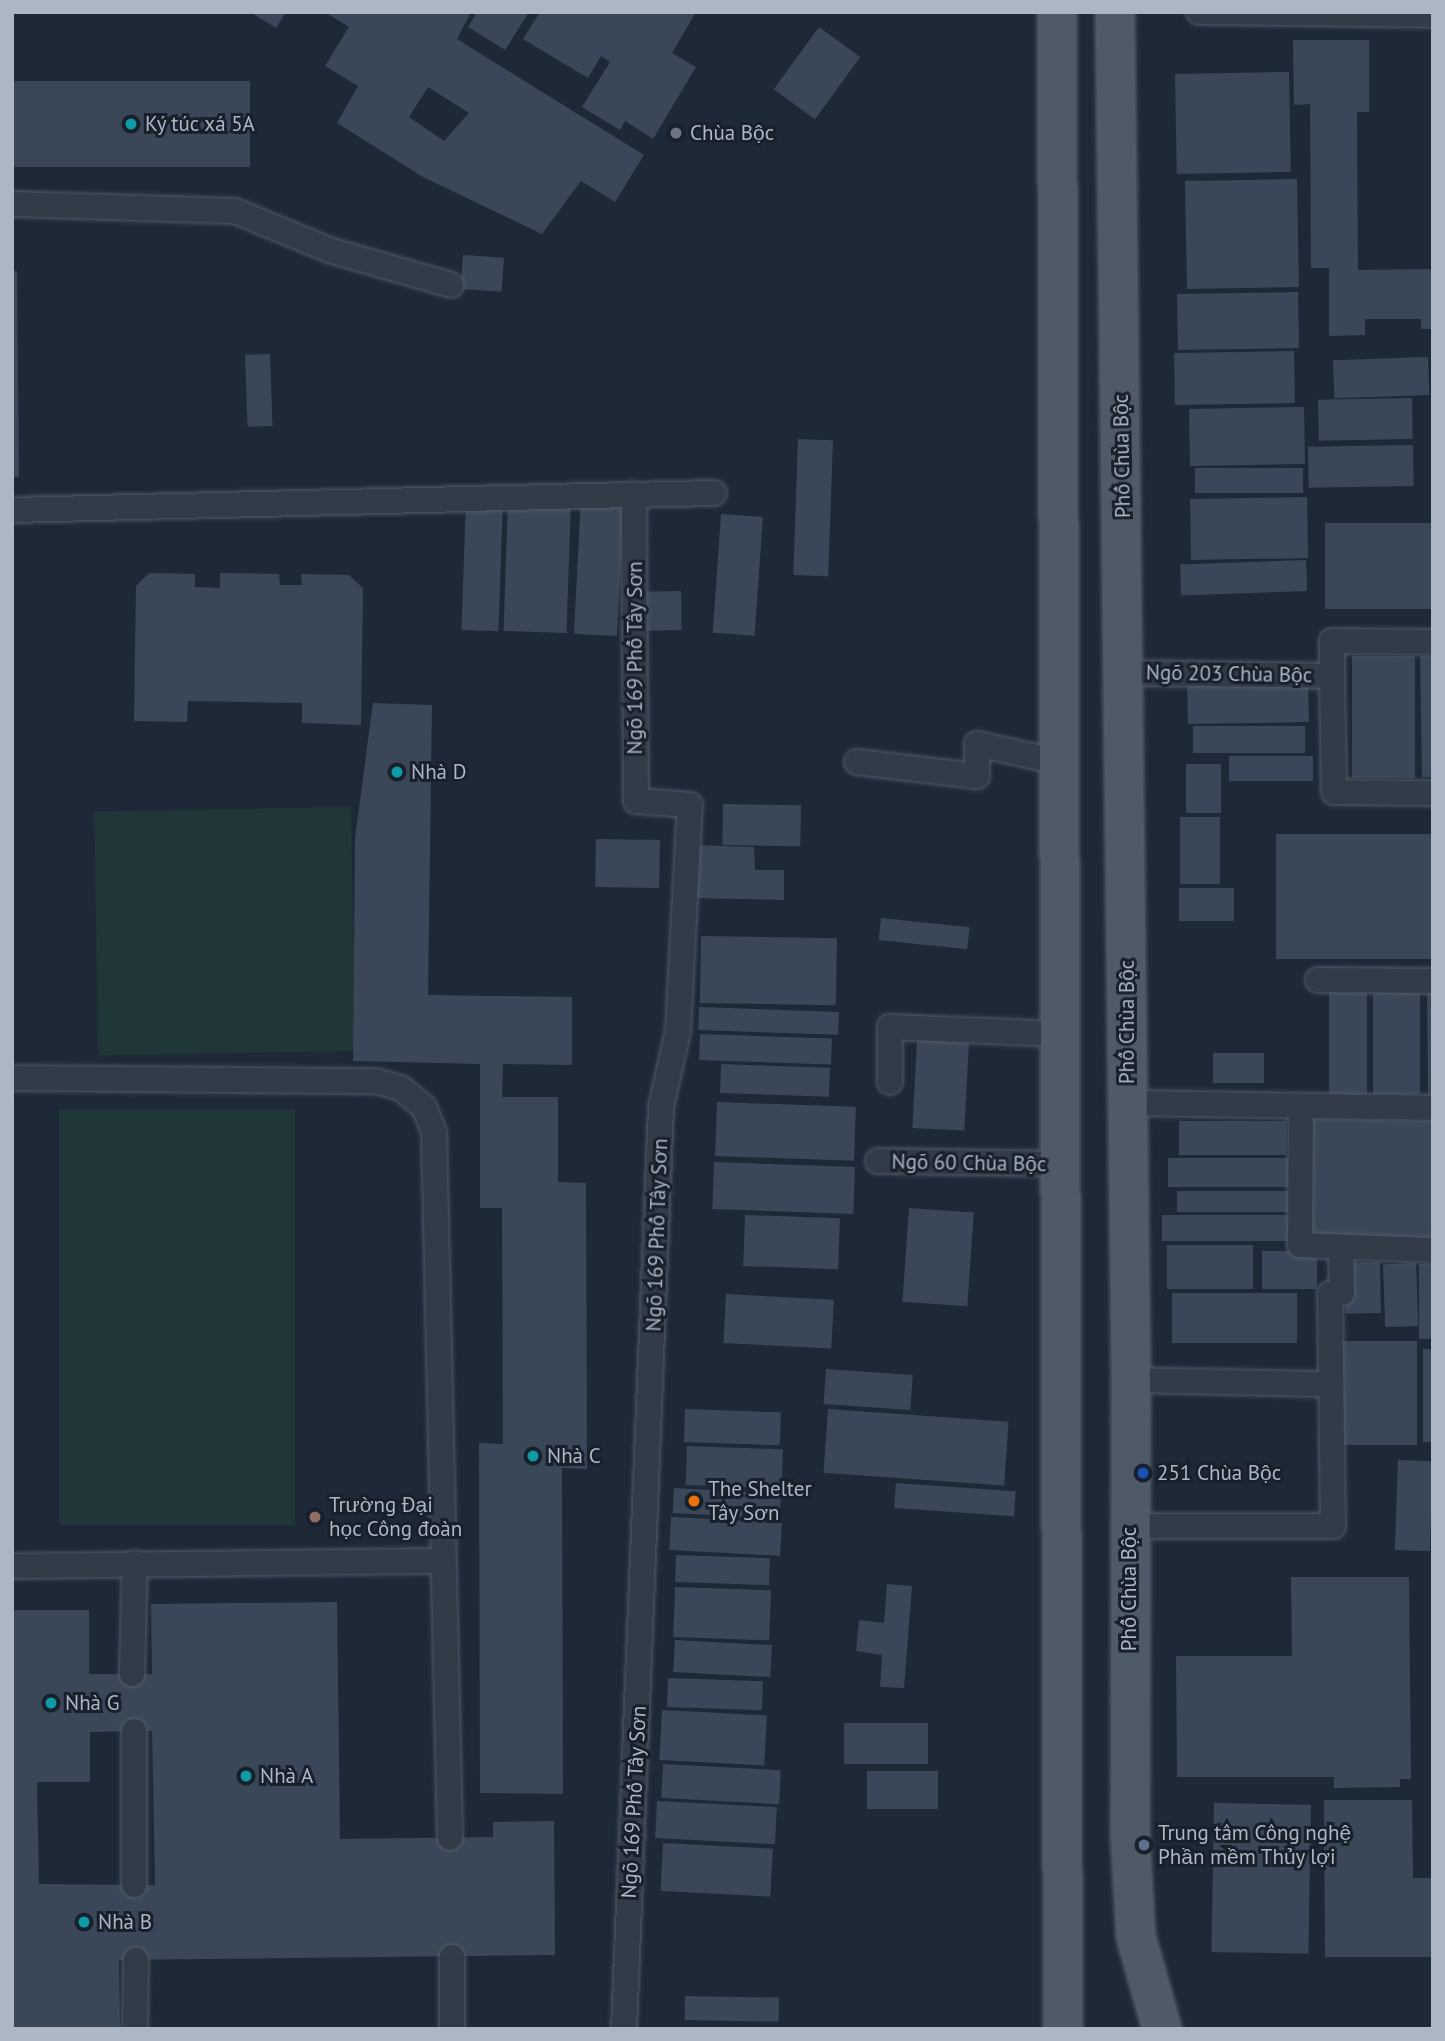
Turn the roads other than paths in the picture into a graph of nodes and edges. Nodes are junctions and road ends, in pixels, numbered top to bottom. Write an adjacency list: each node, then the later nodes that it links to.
1 (1057, 12): 14 (main road)
2 (1115, 12): 11 (main road, Phố Chùa Bộc)
3 (1199, 12): 4 (lane)
4 (1433, 15)
5 (12, 204): 6 (lane)
6 (451, 285)
7 (714, 493): 8 (lane)
8 (634, 494): 9 (lane); 42 (lane, Ngõ 169 Phố Tây Sơn)
9 (12, 510)
10 (1433, 642): 12 (lane)
11 (1126, 673): 12 (lane, Ngõ 203 Chùa Bộc); 21 (main road, Phố Chùa Bộc)
12 (1332, 676): 15 (lane)
13 (856, 762): 14 (lane)
14 (1059, 762): 18 (main road)
15 (1433, 793)
16 (1318, 980): 17 (lane)
17 (1433, 981)
18 (1059, 1034): 20 (lane); 25 (main road)
19 (12, 1078): 31 (lane)
20 (890, 1082)
21 (1127, 1103): 22 (lane); 28 (main road, Phố Chùa Bộc)
22 (1301, 1107): 23 (lane); 26 (lane)
23 (1433, 1108)
24 (878, 1161): 25 (lane, Ngõ 60 Chùa Bộc)
25 (1059, 1164): 43 (main road)
26 (1341, 1247): 27 (lane); 29 (lane)
27 (1433, 1250)
28 (1131, 1380): 29 (lane); 30 (main road, Phố Chùa Bộc)
29 (1330, 1384): 30 (lane)
30 (1129, 1526): 44 (main road, Phố Chùa Bộc)
31 (439, 1561): 32 (lane); 36 (lane)
32 (135, 1563): 33 (lane); 34 (lane)
33 (12, 1566)
34 (132, 1674)
35 (134, 1731): 37 (lane)
36 (450, 1838)
37 (134, 1885)
38 (452, 1957): 41 (lane)
39 (136, 1960): 40 (lane)
40 (135, 2029)
41 (452, 2029)
42 (624, 2029)
43 (1063, 2029)
44 (1163, 2029)

